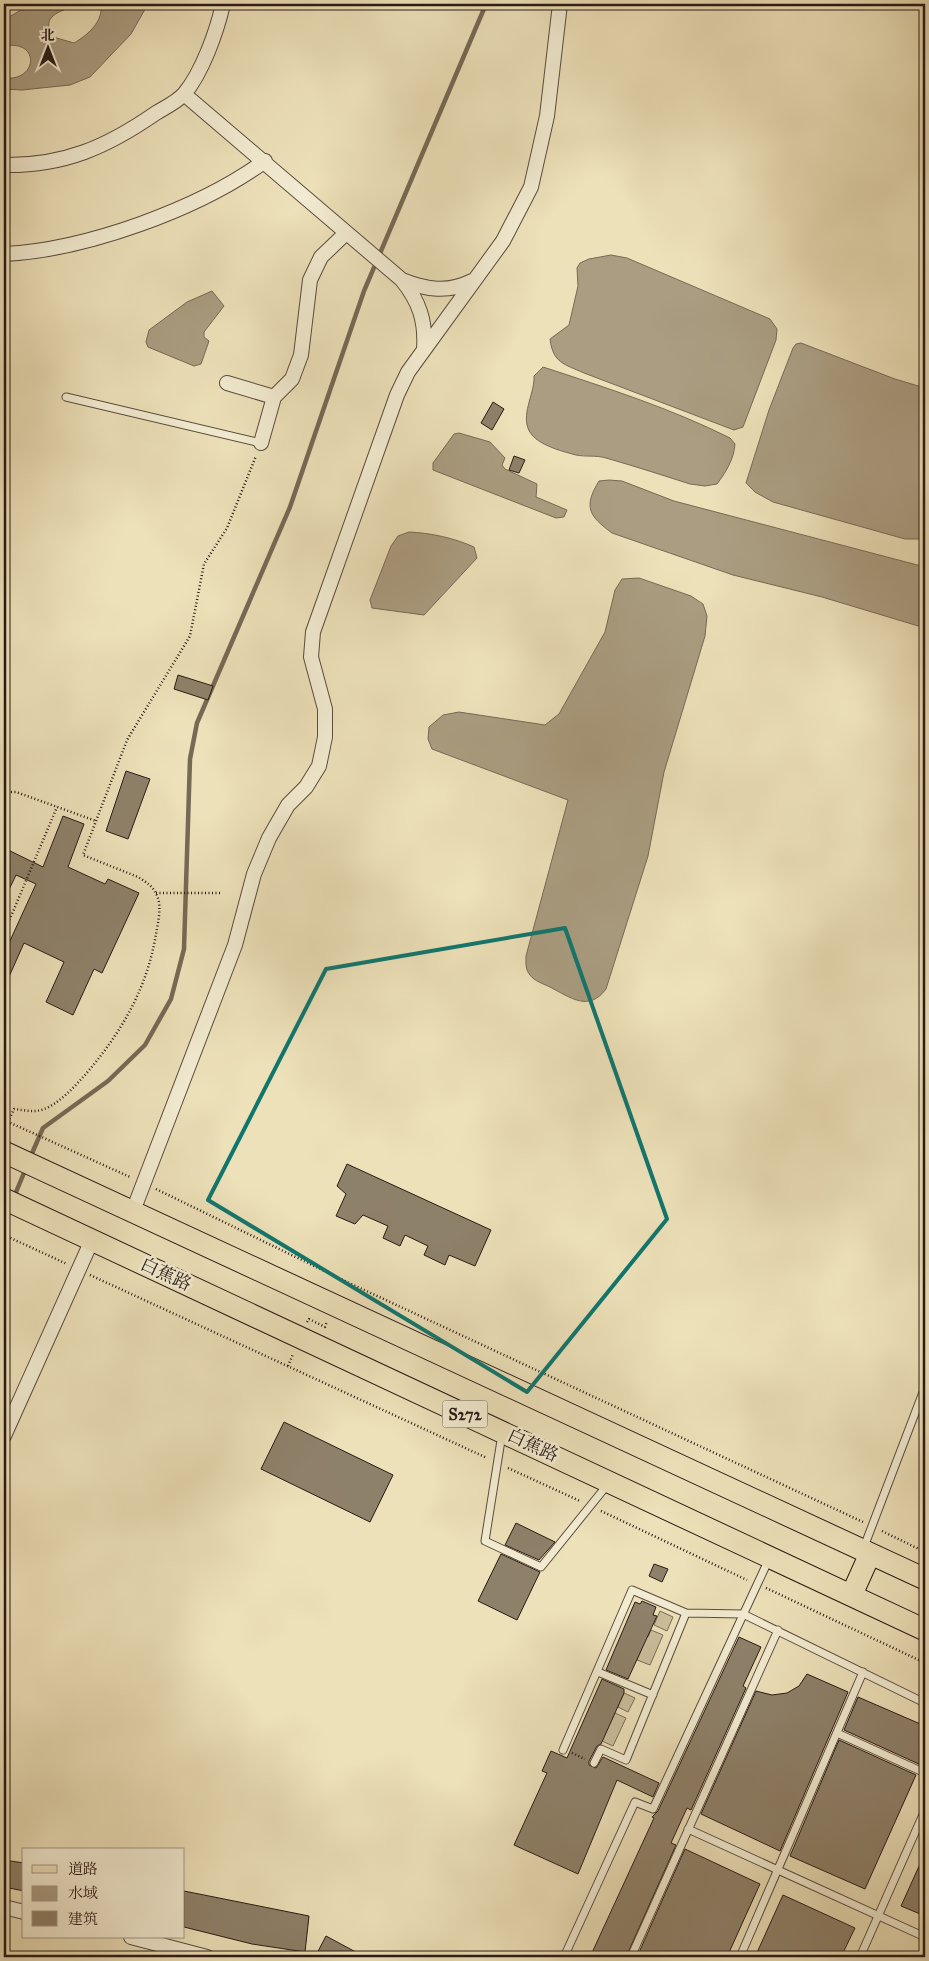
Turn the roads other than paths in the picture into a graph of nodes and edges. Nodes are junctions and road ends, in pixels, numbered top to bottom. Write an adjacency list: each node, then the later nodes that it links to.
1 (223, 4): 3 (street)
2 (560, 4): 9 (street)
3 (184, 94): 4 (street); 5 (street)
4 (265, 161): 6 (street); 7 (street)
5 (4, 165)
6 (345, 234): 8 (street); 13 (street)
7 (4, 254)
8 (402, 280): 9 (street); 10 (street)
9 (475, 280): 10 (street)
10 (424, 350): 17 (street)
11 (227, 383): 13 (street)
12 (66, 397): 14 (lane)
13 (274, 397): 14 (street)
14 (261, 443)
15 (4, 1152): 17 (main road, S272)
16 (4, 1199): 18 (main road, 白蕉路 / S272)
17 (133, 1212): 23 (main road, S272)
18 (92, 1240): 20 (main road, 白蕉路 / S272); 21 (street)
19 (925, 1386): 23 (lane)
20 (502, 1431): 22 (main road, 白蕉路 / S272); 22 (lane)
21 (4, 1436)
22 (610, 1481): 24 (main road, 白蕉路 / S272)
23 (866, 1552): 25 (main road, S272); 26 (main road)
24 (771, 1556): 26 (main road, 白蕉路 / S272); 28 (lane)
25 (925, 1579)
26 (852, 1594): 30 (main road, 白蕉路 / S272)
27 (686, 1613): 28 (lane); 31 (lane); 33 (lane)
28 (743, 1614): 29 (lane); 48 (lane)
29 (778, 1630): 32 (lane); 40 (lane)
30 (925, 1630)
31 (598, 1672): 33 (lane); 36 (lane)
32 (863, 1672): 34 (lane); 35 (lane)
33 (653, 1695): 37 (lane)
34 (925, 1703)
35 (837, 1733): 38 (lane); 41 (lane)
36 (563, 1750)
37 (594, 1763)
38 (925, 1773)
39 (925, 1810): 44 (lane)
40 (688, 1829): 41 (lane); 49 (lane)
41 (778, 1870): 44 (lane); 50 (lane)
42 (4, 1908): 43 (street)
43 (22, 1912)
44 (878, 1916): 45 (lane); 51 (lane)
45 (925, 1937)
46 (135, 1938): 47 (street)
47 (207, 1957)
48 (564, 1957)
49 (631, 1957)
50 (740, 1957)
51 (860, 1957)

